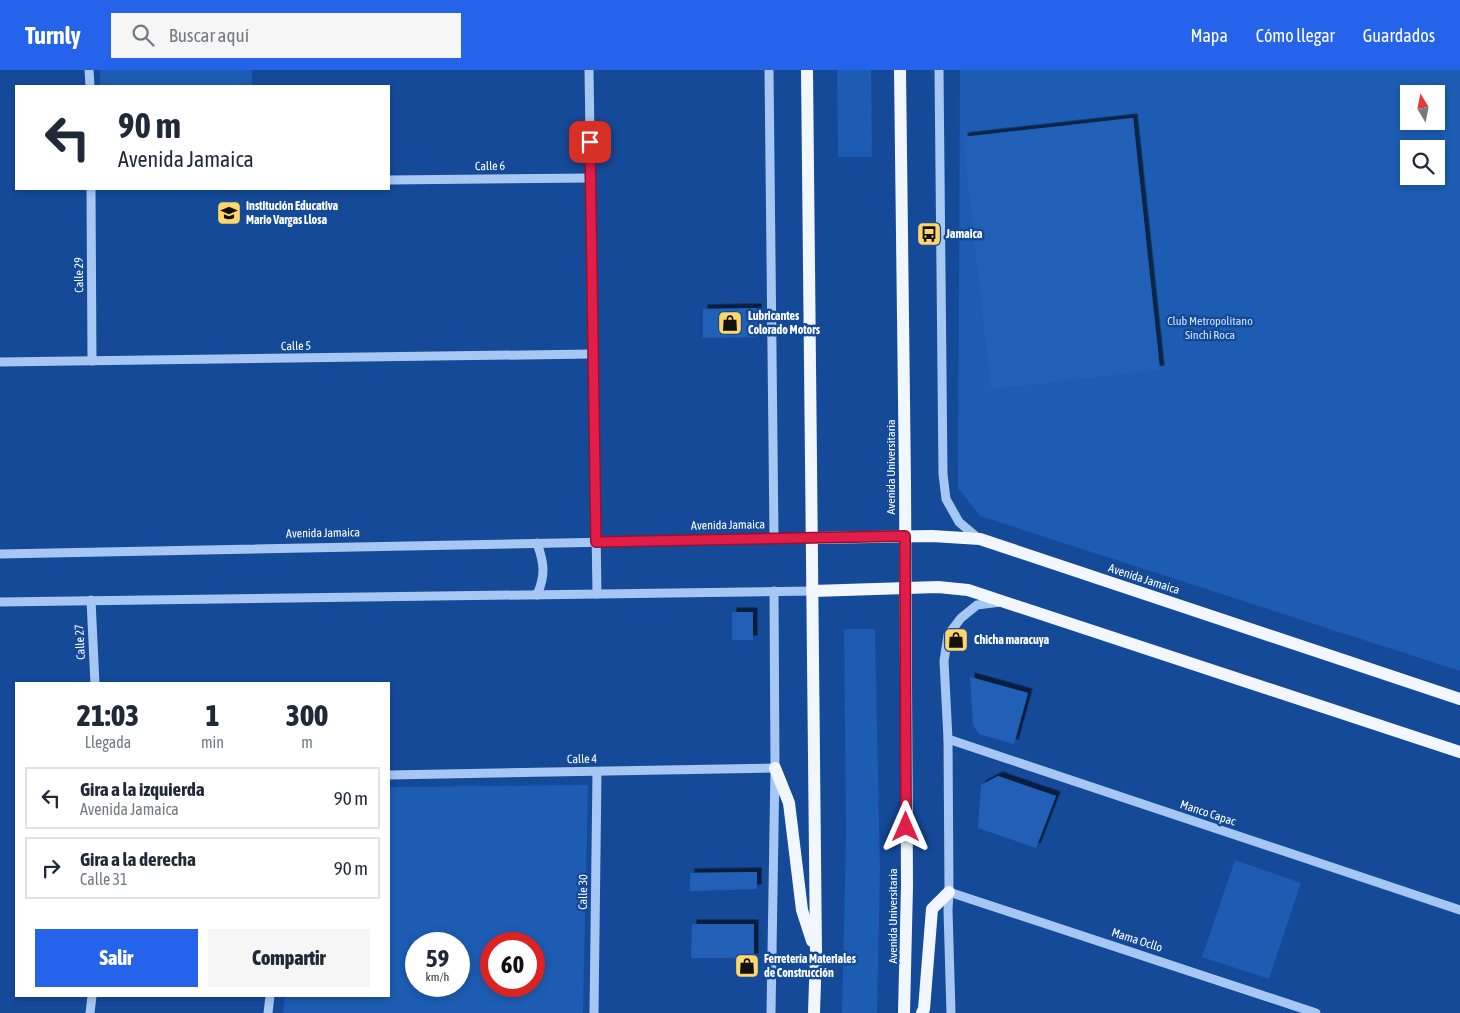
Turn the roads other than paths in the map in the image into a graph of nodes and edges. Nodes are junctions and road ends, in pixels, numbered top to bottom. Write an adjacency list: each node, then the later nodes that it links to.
1 (90, 70): 7 (street)
2 (589, 70): 8 (street)
3 (769, 70): 15 (street)
4 (807, 70): 16 (main road)
5 (900, 70): 14 (main road, Avenida Universitaria)
6 (939, 70): 17 (street)
7 (90, 85)
8 (591, 178): 9 (street, Calle 6); 11 (street)
9 (390, 180)
10 (91, 190): 12 (street, Calle 29)
11 (592, 354): 12 (street, Calle 5); 18 (street)
12 (92, 361): 13 (street, Calle 5)
13 (0, 362)
14 (905, 536): 16 (main road, Avenida Jamaica); 17 (main road, Avenida Jamaica); 21 (main road, Avenida Universitaria)
15 (774, 538): 16 (street, Avenida Jamaica); 18 (street, Avenida Jamaica)
16 (812, 538): 23 (main road)
17 (980, 539): 30 (main road, Avenida Jamaica)
18 (596, 542): 19 (street, Avenida Jamaica); 24 (street)
19 (537, 543): 20 (street, Avenida Jamaica); 25 (street)
20 (0, 554)
21 (905, 588): 23 (main road); 28 (main road); 46 (main road, Avenida Universitaria)
22 (774, 591): 23 (street); 24 (street); 33 (street)
23 (813, 591): 38 (main road)
24 (597, 594): 25 (street)
25 (537, 595): 26 (street)
26 (91, 600): 27 (street); 29 (street, Calle 27)
27 (0, 602)
28 (1006, 602): 31 (street); 32 (main road)
29 (95, 682)
30 (1460, 699)
31 (948, 739): 36 (street); 37 (street, Manco Capac)
32 (1460, 752)
33 (775, 768): 34 (street, Calle 4); 38 (main road); 44 (street)
34 (597, 772): 35 (street, Calle 4); 43 (street, Calle 30)
35 (390, 775)
36 (949, 892): 47 (main road); 48 (street); 49 (street, Mama Ocllo)
37 (1460, 910)
38 (816, 953): 45 (main road)
39 (92, 997): 41 (street)
40 (270, 997): 42 (street)
41 (90, 1013)
42 (268, 1013)
43 (594, 1013)
44 (772, 1013)
45 (814, 1013)
46 (904, 1013)
47 (922, 1013)
48 (951, 1013)
49 (1316, 1013)

